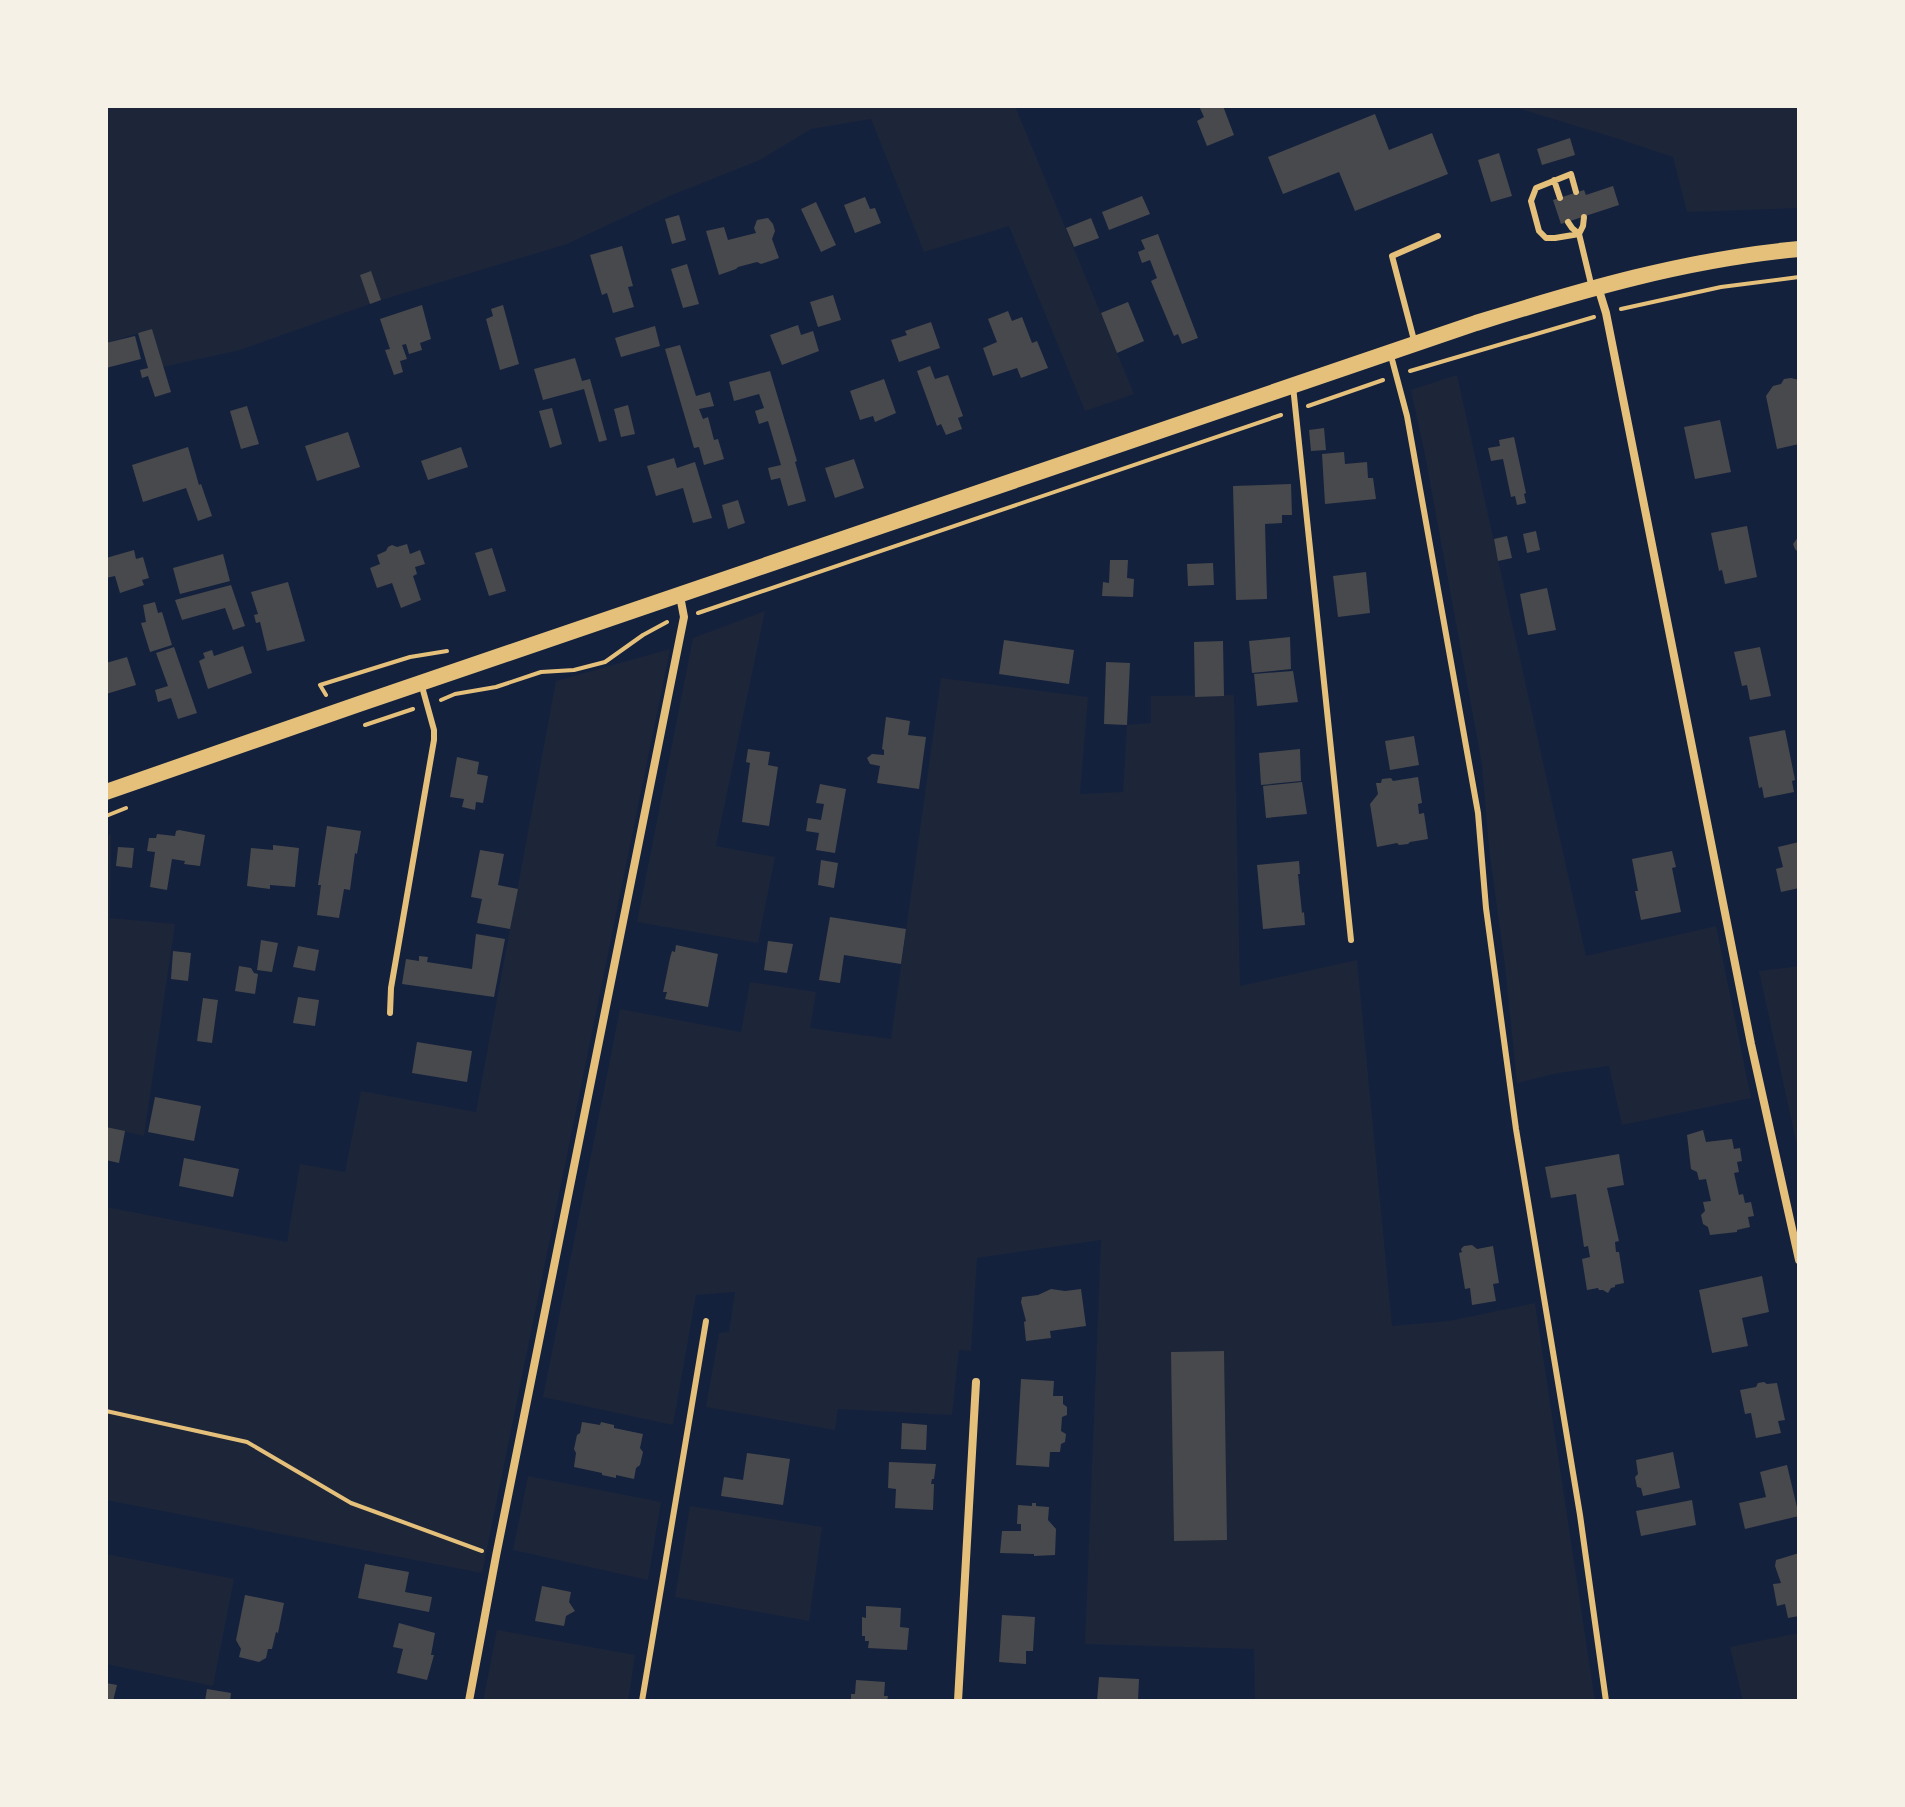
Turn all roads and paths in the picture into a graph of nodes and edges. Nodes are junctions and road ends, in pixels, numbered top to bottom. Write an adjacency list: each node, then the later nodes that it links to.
1 (1554, 180): 2 (lane); 3 (lane); 6 (lane)
2 (1576, 192)
3 (1560, 198)
4 (1584, 217): 6 (lane)
5 (1568, 222): 6 (lane)
6 (1579, 234): 10 (lane)
7 (1438, 236): 12 (lane)
8 (1799, 249): 10 (main road)
9 (1799, 277): 11 (path)
10 (1595, 287): 11 (street); 12 (main road)
11 (1606, 313): 15 (path); 29 (street)
12 (1415, 344): 14 (main road)
13 (1441, 348): 15 (path)
14 (1390, 352): 17 (lane); 18 (main road)
15 (1445, 361): 16 (path); 17 (path)
16 (1448, 367)
17 (1396, 375): 19 (path); 37 (lane)
18 (1293, 386): 19 (lane); 20 (main road)
19 (1296, 410): 21 (path); 27 (lane)
20 (680, 596): 21 (street); 23 (main road)
21 (684, 617): 24 (path); 33 (street)
22 (450, 656): 25 (path)
23 (421, 683): 25 (main road); 28 (lane)
24 (455, 694)
25 (334, 713): 26 (main road)
26 (106, 792)
27 (1351, 940)
28 (390, 1013)
29 (1799, 1260)
30 (706, 1321): 35 (lane)
31 (976, 1382): 36 (street)
32 (106, 1411): 33 (path)
33 (496, 1556): 34 (street)
34 (469, 1701)
35 (642, 1701)
36 (958, 1701)
37 (1606, 1701)

